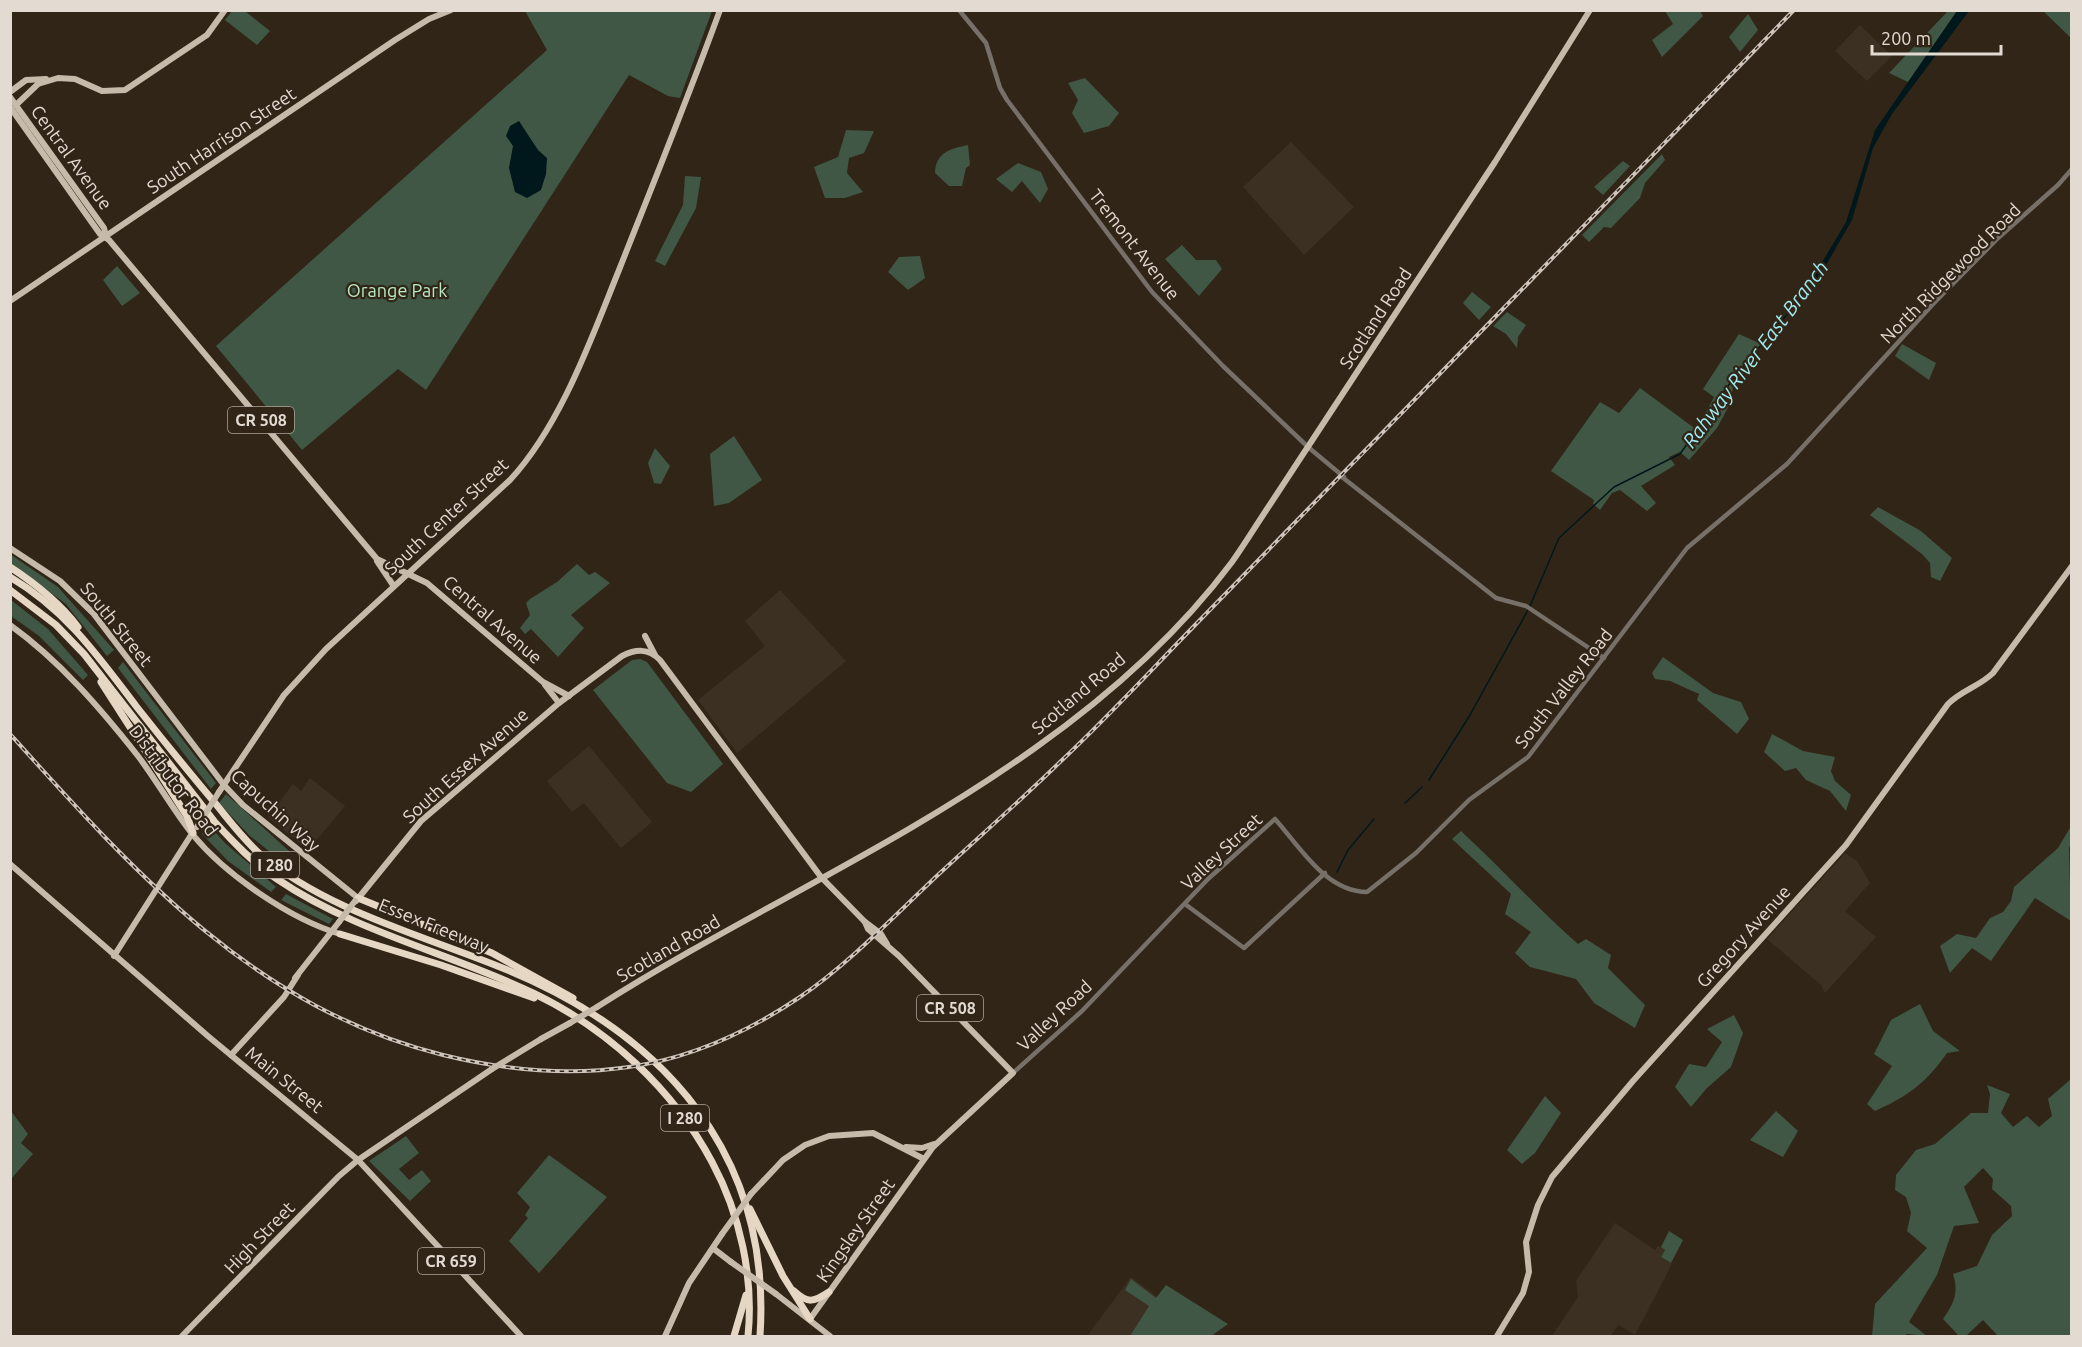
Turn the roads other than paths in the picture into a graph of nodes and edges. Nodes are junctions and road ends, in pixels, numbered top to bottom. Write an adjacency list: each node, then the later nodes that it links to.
1 (225, 10): 6 (main road)
2 (451, 10): 11 (main road, South Harrison Street)
3 (720, 10): 19 (main road, South Center Street)
4 (959, 10): 14 (street, Tremont Avenue)
5 (1590, 10): 14 (main road, Scotland Road)
6 (46, 79): 7 (main road); 9 (main road)
7 (10, 92)
8 (10, 97): 9 (main road, Central Avenue / CR 508)
9 (12, 108): 11 (main road, Central Avenue / CR 508)
10 (2072, 169): 13 (street, North Ridgewood Road)
11 (106, 236): 12 (main road, South Harrison Street); 16 (main road, Central Avenue / CR 508)
12 (10, 301)
13 (1850, 398): 28 (street, South Valley Road)
14 (1308, 447): 28 (street, Tremont Avenue); 38 (main road, Scotland Road)
15 (10, 548): 32 (main road, South Street)
16 (369, 550): 19 (main road, Central Avenue / CR 508); 21 (main road)
17 (2072, 566): 65 (main road, Gregory Avenue)
18 (10, 567): 25 (highway)
19 (407, 572): 21 (main road, South Center Street); 29 (main road, Central Avenue / CR 508)
20 (10, 577): 25 (highway, Essex Freeway / I 280)
21 (393, 585): 33 (main road, South Center Street)
22 (10, 590): 26 (highway, Essex Freeway / I 280)
23 (10, 625): 35 (main road, Distributor Road)
24 (645, 636): 27 (main road)
25 (88, 641): 45 (highway, Essex Freeway / I 280)
26 (84, 654): 35 (highway); 44 (highway, Essex Freeway / I 280)
27 (655, 655): 30 (main road); 38 (main road, CR 508)
28 (1604, 658): 37 (street, South Valley Road)
29 (543, 682): 30 (main road, Central Avenue / CR 508); 31 (main road)
30 (568, 696): 31 (main road, South Essex Avenue)
31 (559, 703): 39 (main road, South Essex Avenue)
32 (185, 735): 33 (main road, Capuchin Way)
33 (224, 785): 35 (main road, South Center Street, bridge); 39 (main road, Capuchin Way)
34 (1275, 819): 37 (street, South Valley Road); 40 (street, Valley Street)
35 (195, 830): 41 (main road, Distributor Road); 43 (main road, South Center Street)
36 (10, 864): 43 (main road, Main Street)
37 (1324, 873): 40 (street)
38 (821, 877): 47 (main road, CR 508); 51 (main road, Scotland Road, bridge)
39 (357, 900): 41 (main road, South Essex Avenue, bridge); 45 (highway)
40 (1185, 904): 47 (street, Valley Road)
41 (331, 931): 42 (main road, Distributor Road); 46 (main road, South Essex Avenue)
42 (340, 934): 44 (highway)
43 (114, 956): 46 (main road, Main Street)
44 (563, 1010): 54 (highway, Essex Freeway / I 280)
45 (604, 1021): 52 (highway, Essex Freeway / I 280)
46 (231, 1055): 51 (main road, Main Street)
47 (1014, 1072): 48 (main road, Valley Road)
48 (938, 1143): 49 (main road); 50 (main road, Valley Road)
49 (903, 1146): 50 (main road); 53 (main road, bridge)
50 (924, 1159): 56 (main road, Kingsley Street)
51 (358, 1160): 58 (main road, High Street); 59 (main road, Main Street / CR 659)
52 (743, 1194): 55 (highway); 63 (highway, Essex Freeway / I 280)
53 (714, 1249): 57 (main road, bridge); 60 (main road)
54 (746, 1269): 61 (highway); 62 (highway, Essex Freeway / I 280)
55 (788, 1287): 56 (highway); 57 (highway)
56 (830, 1292): 57 (main road, Kingsley Street)
57 (810, 1319): 64 (main road)
58 (182, 1336)
59 (521, 1336)
60 (665, 1336)
61 (734, 1336)
62 (748, 1336)
63 (760, 1336)
64 (830, 1336)
65 (1497, 1336)

